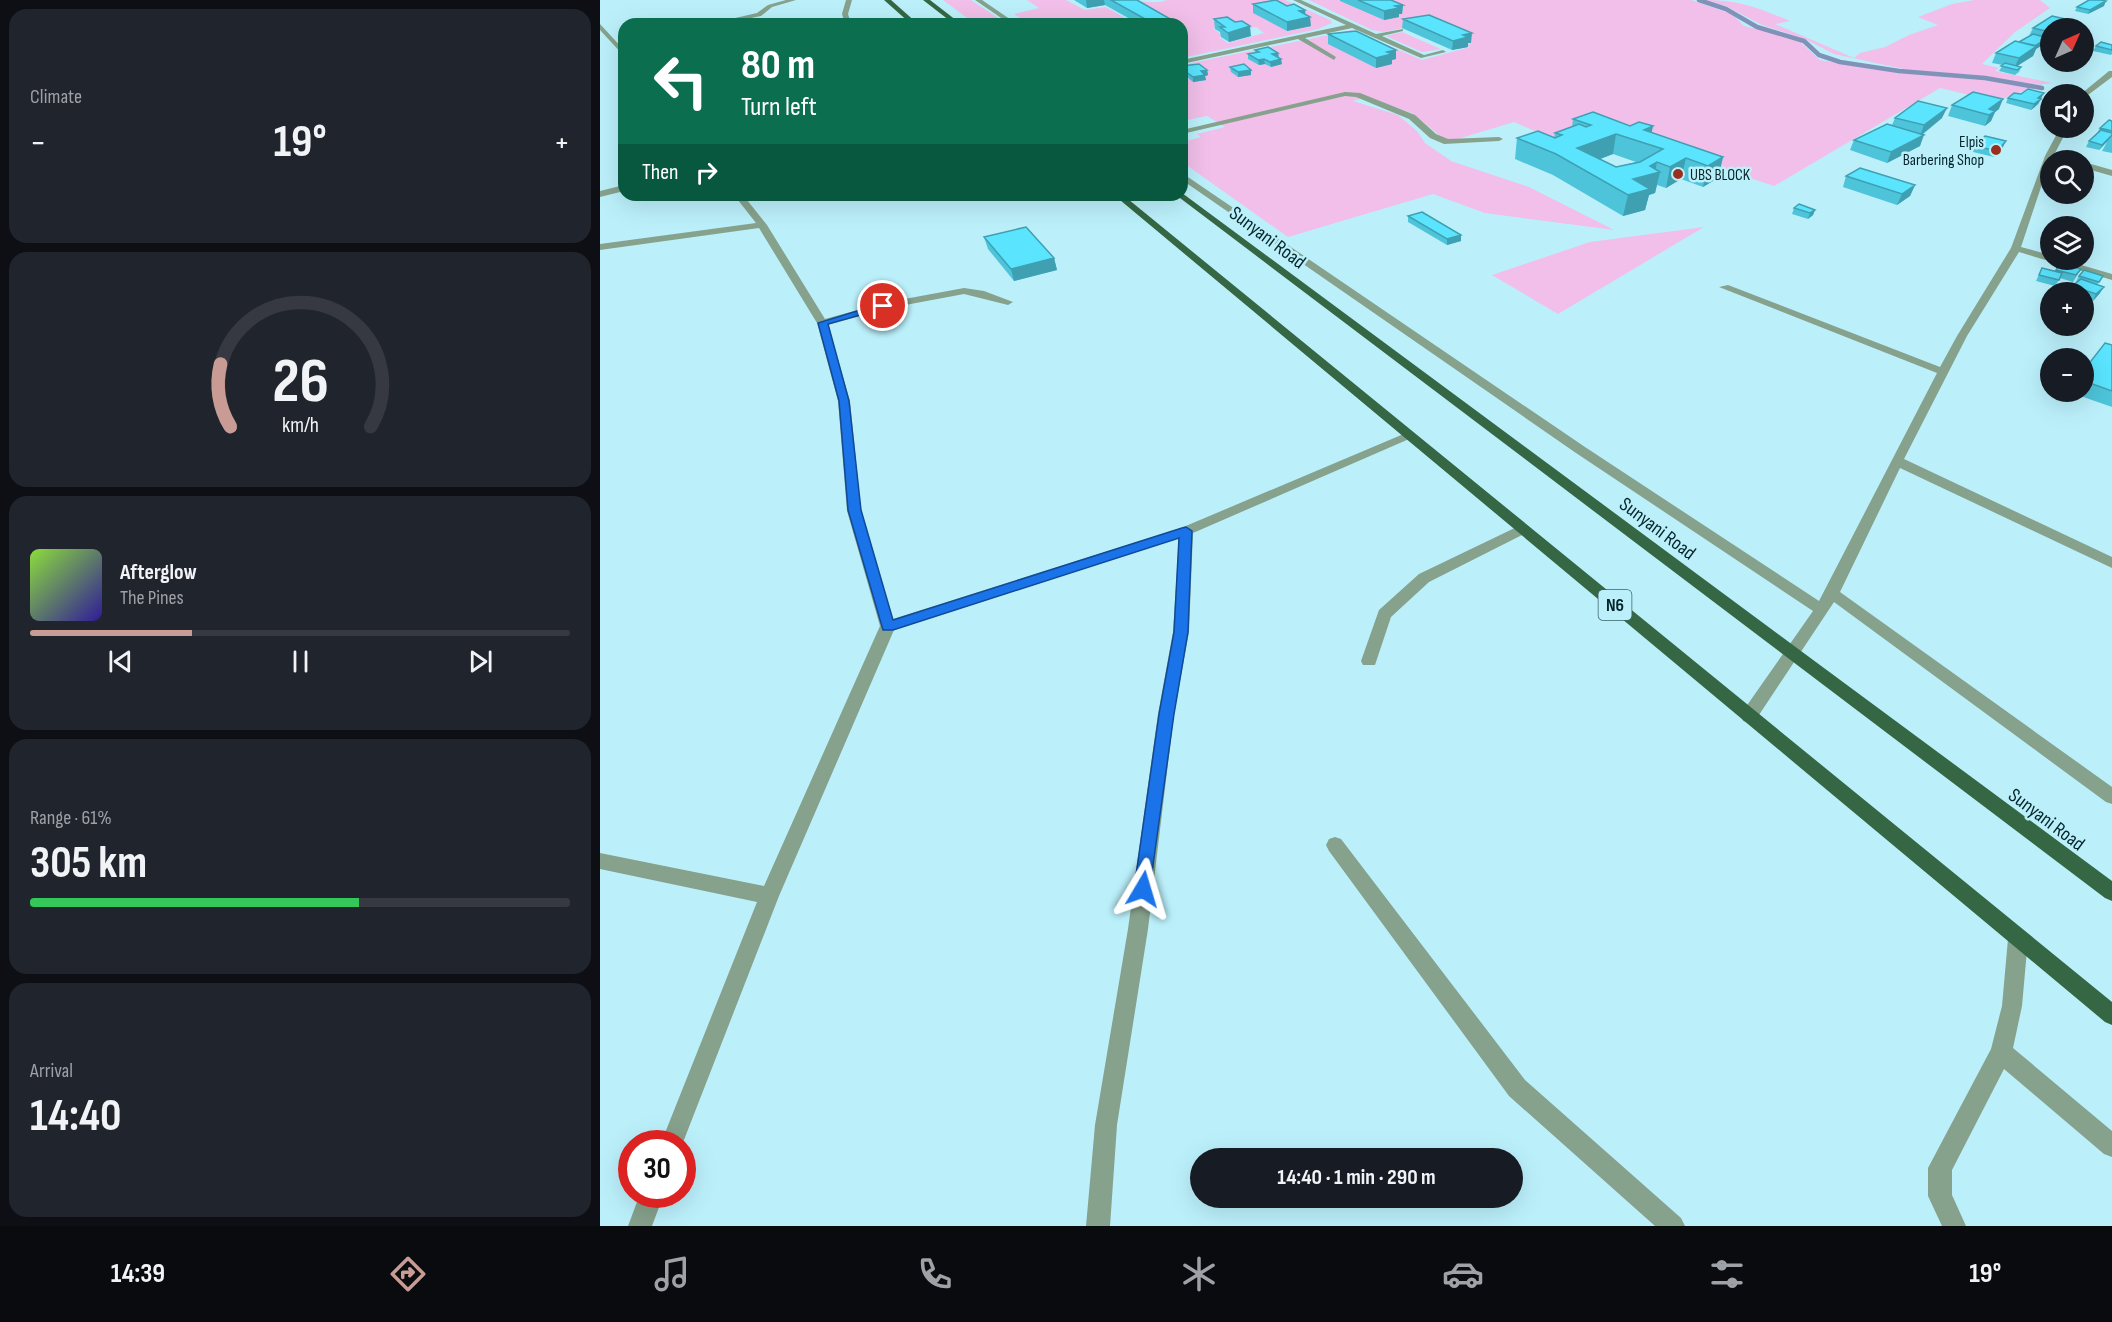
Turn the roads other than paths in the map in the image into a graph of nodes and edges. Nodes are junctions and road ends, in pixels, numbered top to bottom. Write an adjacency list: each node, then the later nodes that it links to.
1 (794, 0): 7 (street)
2 (849, 0): 8 (street)
3 (887, 0): 9 (main road)
4 (926, 0): 10 (main road)
5 (978, 0): 11 (street)
6 (1296, 0): 13 (street)
7 (743, 18)
8 (846, 18)
9 (908, 18)
10 (950, 18)
11 (1005, 18)
12 (600, 26): 18 (street)
13 (1351, 26): 15 (street); 16 (street)
14 (1401, 30): 15 (street)
15 (1374, 36): 20 (street)
16 (1299, 37): 21 (street); 22 (street)
17 (618, 42): 18 (street)
18 (614, 43): 19 (street)
19 (618, 47)
20 (1443, 52)
21 (1334, 58)
22 (1188, 61)
23 (2112, 73): 24 (street)
24 (2094, 85)
25 (1188, 131): 26 (street)
26 (1499, 139)
27 (2094, 168): 28 (street)
28 (2112, 173)
29 (1188, 180): 52 (street)
30 (2040, 181): 38 (street)
31 (618, 190): 32 (street)
32 (600, 194)
33 (743, 201): 36 (street)
34 (1125, 201): 46 (main road, N6)
35 (1188, 201): 54 (main road, Sunyani Road)
36 (762, 225): 37 (street); 44 (street)
37 (600, 247)
38 (2016, 248): 39 (street); 45 (street)
39 (2040, 255)
40 (2089, 270): 41 (street)
41 (2112, 277)
42 (1724, 287): 45 (street)
43 (1008, 302): 44 (street)
44 (822, 323): 53 (street)
45 (1944, 372): 47 (street)
46 (1410, 436): 48 (main road, N6); 49 (street)
47 (1897, 461): 50 (street); 51 (street)
48 (1522, 529): 55 (street); 56 (main road, N6)
49 (1186, 531): 53 (street); 69 (street)
50 (2112, 563)
51 (1832, 593): 52 (street); 57 (street)
52 (1822, 610): 54 (street)
53 (888, 626): 61 (street)
54 (1793, 652): 56 (street); 60 (main road, Sunyani Road)
55 (1369, 661)
56 (1749, 716): 62 (main road, N6)
57 (2112, 797)
58 (1335, 845): 70 (street)
59 (600, 861): 61 (street)
60 (2112, 892)
61 (769, 896): 65 (street)
62 (2018, 939): 63 (main road, N6); 64 (street)
63 (2112, 1015)
64 (2001, 1052): 66 (street); 71 (street)
65 (677, 1130)
66 (2112, 1146)
67 (647, 1208): 68 (street)
68 (640, 1226)
69 (1098, 1226)
70 (1673, 1226)
71 (1954, 1226)

